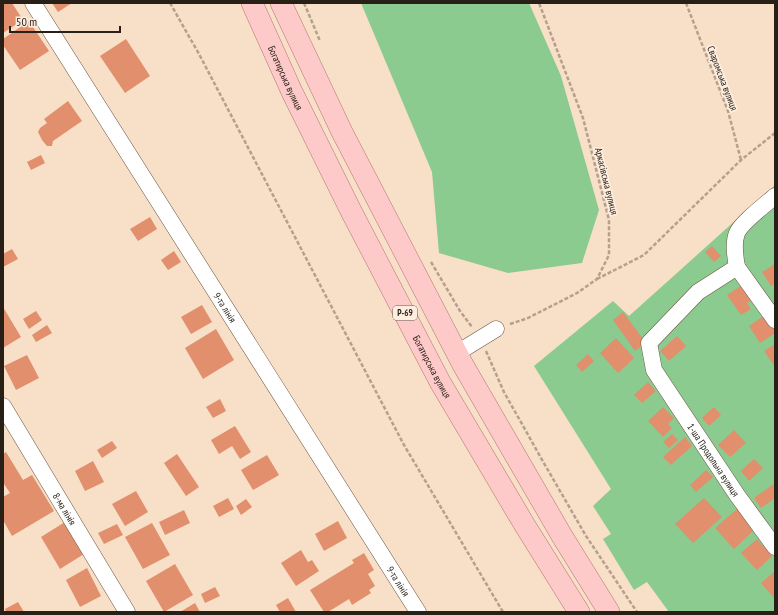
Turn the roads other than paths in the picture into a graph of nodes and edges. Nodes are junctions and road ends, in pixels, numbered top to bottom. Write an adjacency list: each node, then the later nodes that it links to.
1 (33, 3): 12 (street, 9-та лінія)
2 (252, 3): 13 (main road, Богатирська вулиця / Р-69)
3 (281, 3): 8 (main road, Р-69)
4 (775, 196): 5 (street)
5 (736, 267): 6 (street); 10 (street, 1-ша Продольна вулиця)
6 (775, 320)
7 (496, 329): 8 (street)
8 (457, 353): 14 (main road, Р-69)
9 (3, 406): 11 (street, 8-ма лінія)
10 (775, 548)
11 (127, 612)
12 (418, 612)
13 (579, 612)
14 (609, 612)

